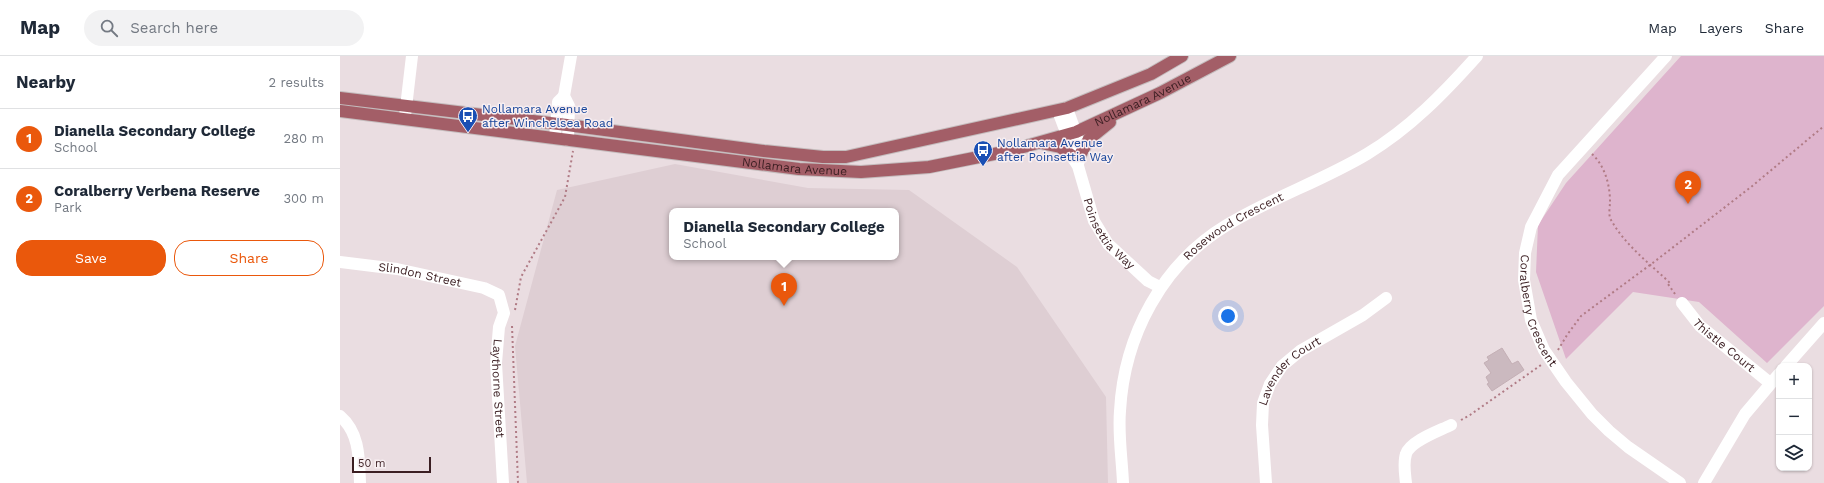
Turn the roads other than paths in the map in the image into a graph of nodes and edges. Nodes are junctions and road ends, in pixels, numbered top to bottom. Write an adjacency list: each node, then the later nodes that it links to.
1 (412, 56): 8 (street)
2 (571, 56): 13 (street)
3 (1182, 56): 9 (main road, Nollamara Avenue)
4 (1230, 56): 11 (main road, Nollamara Avenue)
5 (1477, 56): 22 (street, Rosewood Crescent)
6 (1666, 56): 37 (street, Coralberry Crescent)
7 (340, 98): 8 (main road, Nollamara Avenue)
8 (406, 107): 12 (street); 13 (main road, Nollamara Avenue)
9 (1062, 109): 14 (street, Poinsettia Way); 18 (main road, Nollamara Avenue)
10 (340, 111): 12 (main road, Nollamara Avenue)
11 (1121, 112): 14 (main road, Nollamara Avenue); 19 (main road)
12 (404, 120): 15 (main road, Nollamara Avenue)
13 (562, 124): 15 (street); 17 (street); 18 (main road, Nollamara Avenue)
14 (1071, 134): 16 (main road, Nollamara Avenue); 19 (street, Poinsettia Way)
15 (555, 138): 17 (main road, Nollamara Avenue)
16 (1038, 143): 19 (main road); 20 (main road, Nollamara Avenue)
17 (570, 145): 20 (main road, Nollamara Avenue)
18 (887, 149): 20 (main road)
19 (1076, 159): 22 (street, Poinsettia Way)
20 (941, 165)
21 (340, 262): 23 (street, Slindon Street)
22 (1160, 287): 34 (street, Rosewood Crescent)
23 (499, 295): 33 (street, Laythorne Street)
24 (1386, 298): 35 (street, Lavender Court)
25 (1682, 303): 29 (street, Thistle Court)
26 (1824, 323): 27 (street)
27 (1789, 363)
28 (1776, 377): 29 (street)
29 (1770, 383): 38 (street)
30 (340, 416): 32 (street)
31 (1451, 425): 36 (street)
32 (360, 483)
33 (503, 483)
34 (1123, 483)
35 (1266, 483)
36 (1406, 483)
37 (1680, 483)
38 (1704, 483)

